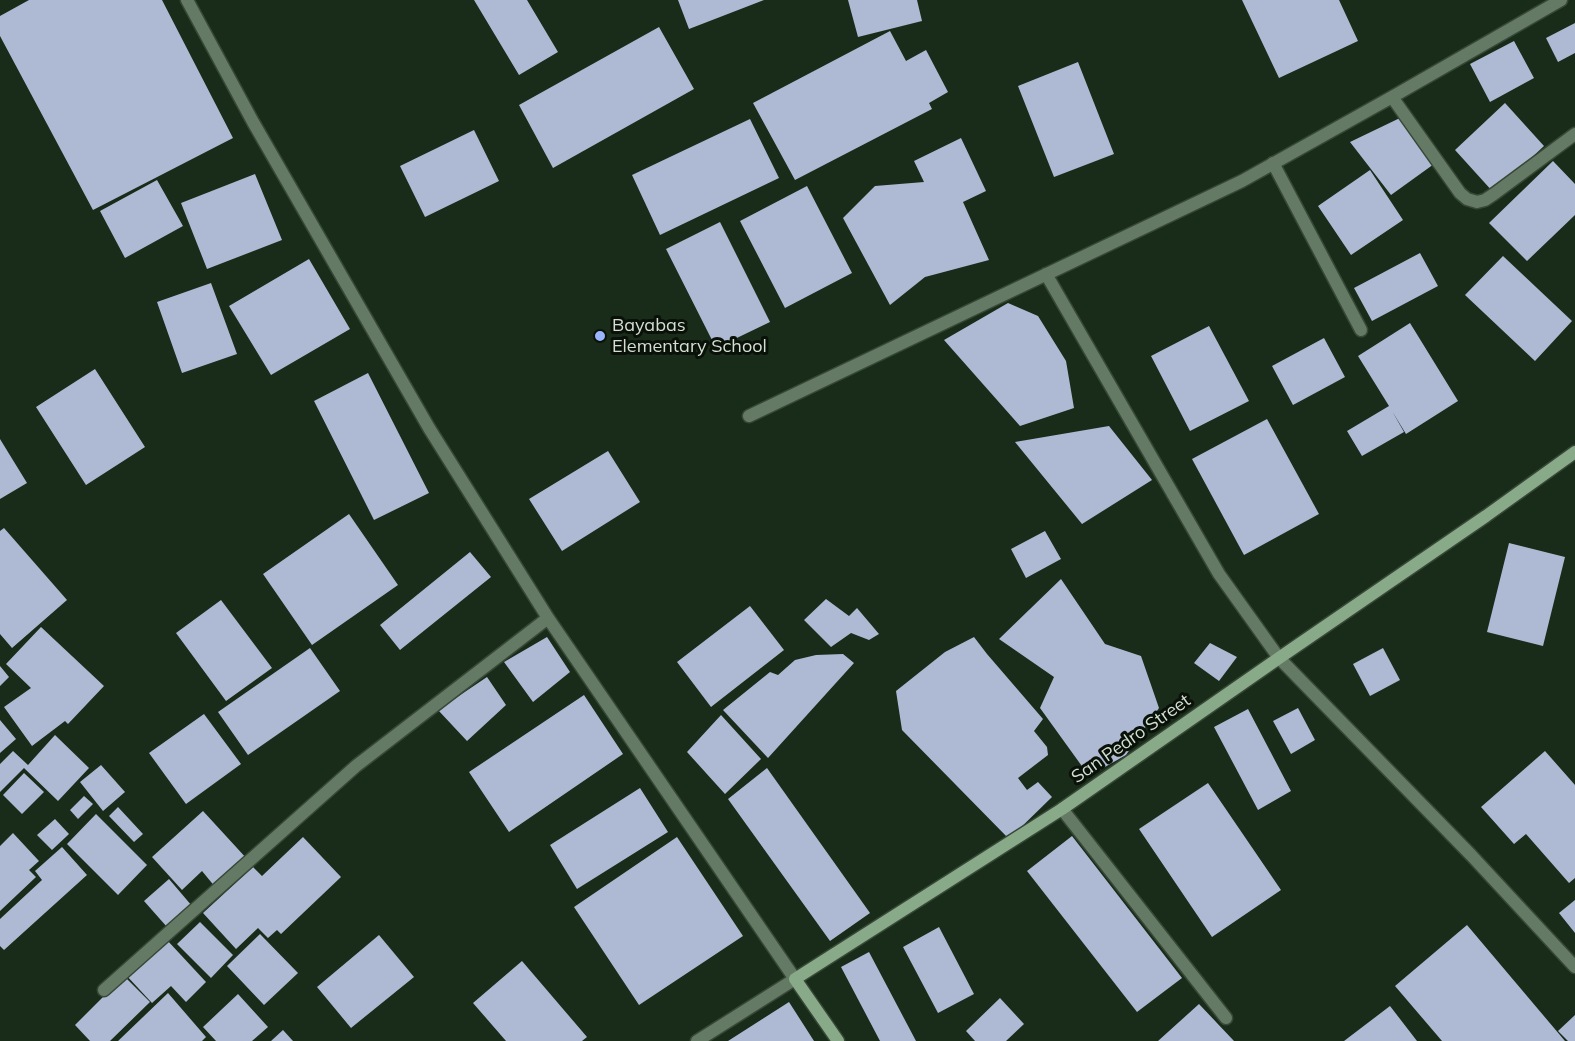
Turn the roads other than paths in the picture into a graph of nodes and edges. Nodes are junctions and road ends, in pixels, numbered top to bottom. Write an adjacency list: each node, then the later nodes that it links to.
1 (187, 0): 10 (street)
2 (1561, 0): 3 (street)
3 (1392, 98): 4 (street); 5 (street)
4 (1575, 134)
5 (1273, 164): 6 (street); 7 (street)
6 (1046, 274): 8 (street); 11 (street)
7 (1361, 330)
8 (749, 416)
9 (1575, 452): 11 (street, San Pedro Street)
10 (548, 618): 14 (street); 15 (street)
11 (1279, 658): 12 (street, San Pedro Street); 13 (street)
12 (1062, 809): 14 (street, San Pedro Street); 16 (street)
13 (1575, 967)
14 (795, 979): 17 (street, San Pedro Street); 18 (street)
15 (104, 990)
16 (1226, 1018)
17 (697, 1041)
18 (838, 1041)

